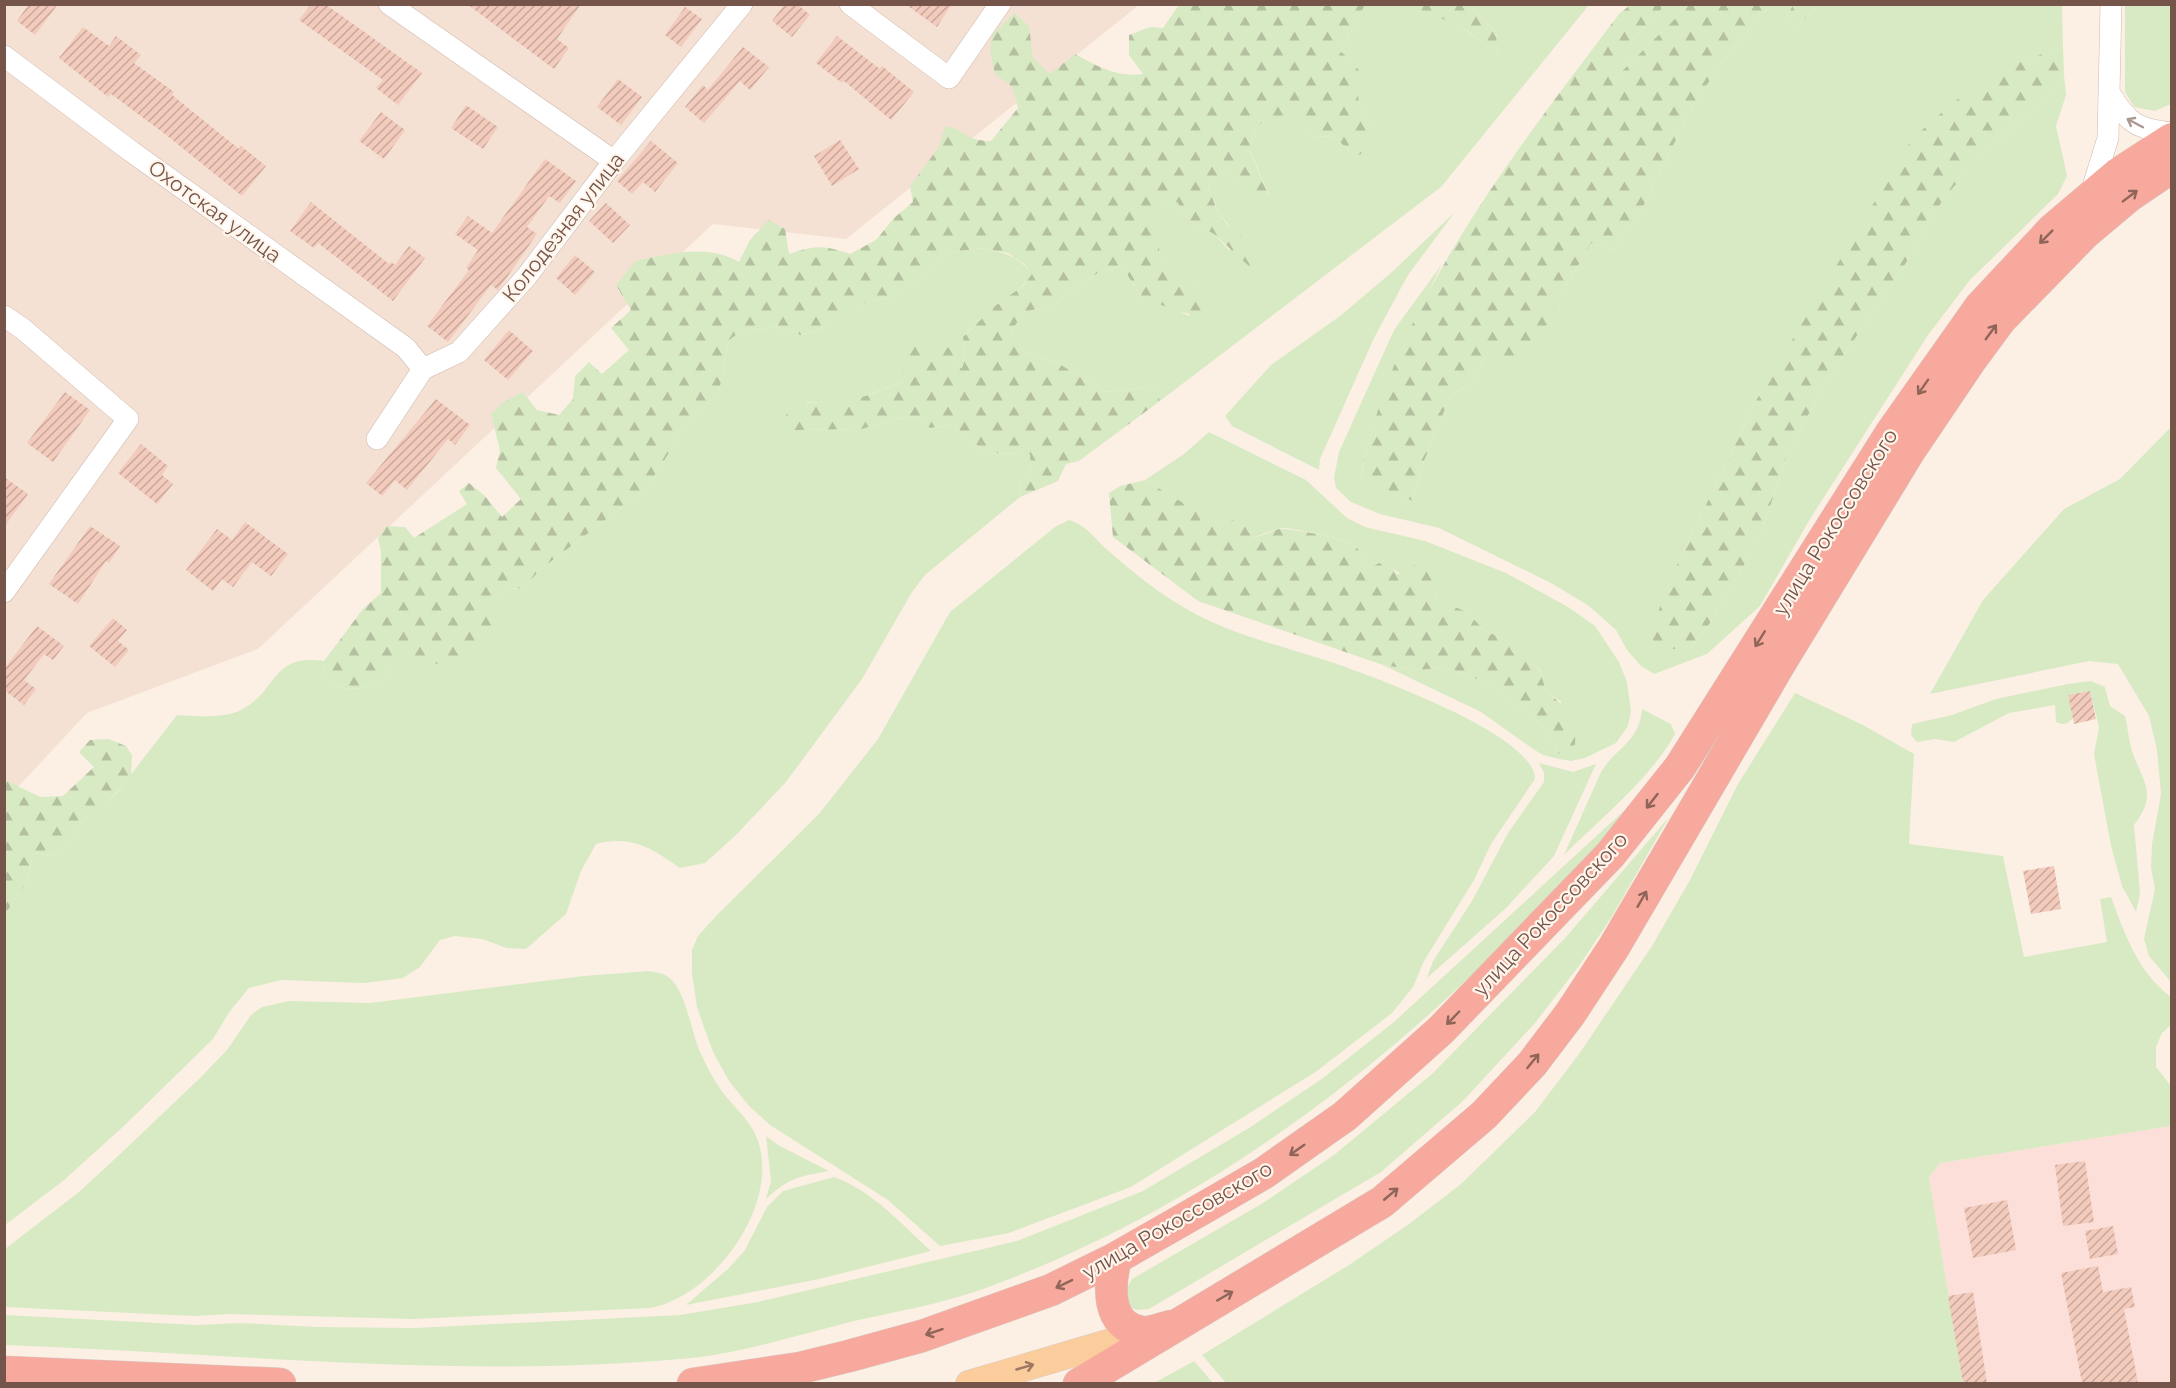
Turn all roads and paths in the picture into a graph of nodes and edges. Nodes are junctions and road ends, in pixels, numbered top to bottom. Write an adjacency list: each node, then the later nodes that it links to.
1 (389, 4): 10 (street)
2 (742, 4): 10 (street, Колодезная улица)
3 (850, 4): 4 (street)
4 (1000, 4)
5 (2111, 4): 7 (street)
6 (4, 56): 14 (street, Охотская улица)
7 (2111, 95): 8 (street, one-way to 7); 12 (street)
8 (2172, 133)
9 (2172, 139): 12 (highway, улица Рокоссовского)
10 (614, 161): 14 (street, Колодезная улица)
11 (2172, 166): 18 (highway, улица Рокоссовского, one-way to 11)
12 (2090, 198): 17 (highway, улица Рокоссовского, one-way to 17)
13 (4, 316): 16 (street)
14 (423, 369): 15 (street)
15 (377, 439)
16 (4, 592)
17 (1116, 1258): 18 (highway); 19 (highway, улица Рокоссовского, one-way to 19)
18 (1159, 1328): 24 (main road, one-way to 18); 25 (highway, улица Рокоссовского)
19 (800, 1368): 22 (highway, улица Рокоссовского); 23 (main road)
20 (4, 1372): 21 (highway)
21 (280, 1383)
22 (693, 1383)
23 (736, 1383)
24 (969, 1383)
25 (1079, 1383)

